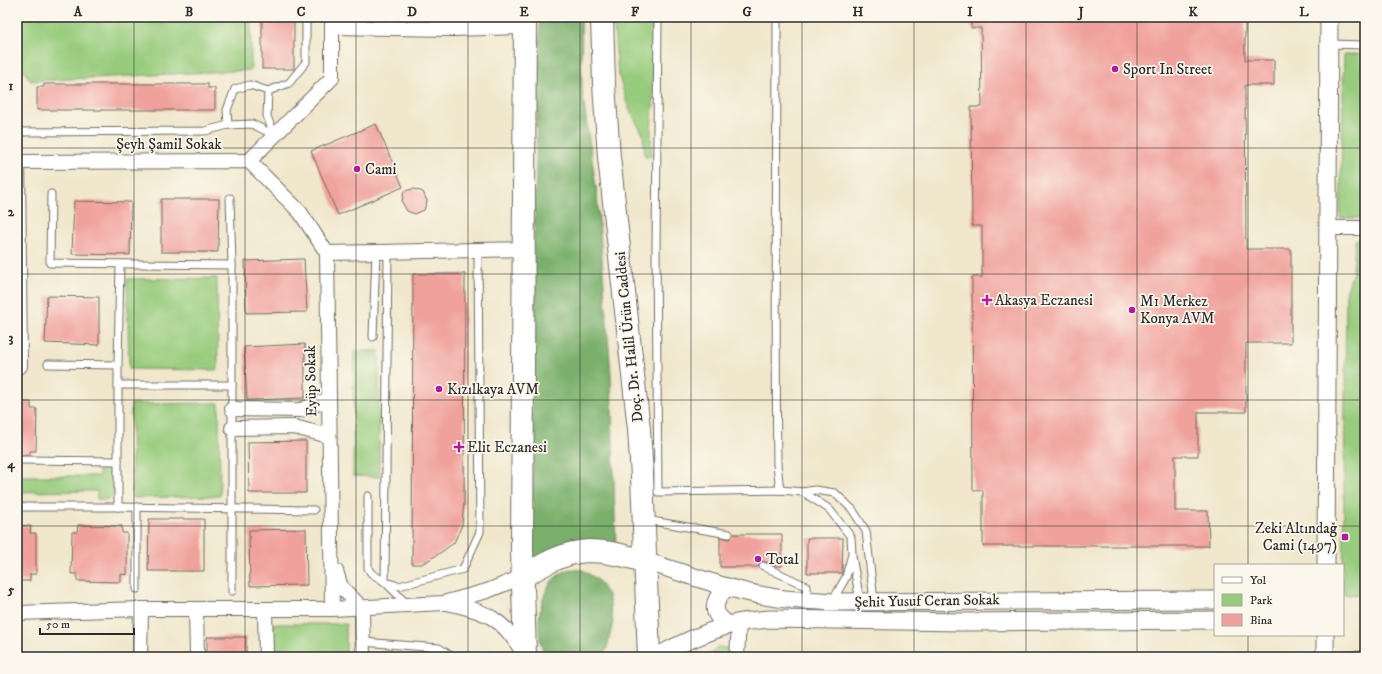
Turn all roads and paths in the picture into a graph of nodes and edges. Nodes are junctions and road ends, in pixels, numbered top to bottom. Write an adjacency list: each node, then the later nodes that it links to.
1 (306, 17): 11 (lane)
2 (602, 17): 47 (main road, Doç. Dr. Halil Ürün Caddesi)
3 (658, 17): 39 (lane)
4 (777, 17): 39 (lane)
5 (1329, 17): 9 (street)
6 (333, 22): 8 (street); 14 (street)
7 (525, 22): 8 (street); 21 (main road)
8 (388, 23)
9 (1329, 44): 10 (lane); 19 (street)
10 (1365, 45)
11 (268, 91): 12 (lane); 14 (lane)
12 (228, 125): 13 (lane); 14 (lane)
13 (17, 132)
14 (274, 135): 15 (street)
15 (249, 160): 16 (street, Şeyh Şamil Sokak); 24 (street)
16 (17, 162): 29 (street)
17 (51, 194): 25 (lane)
18 (230, 198): 26 (lane)
19 (1328, 228): 20 (street); 52 (street)
20 (1365, 228)
21 (524, 248): 22 (street); 54 (main road)
22 (478, 250): 23 (street); 55 (lane)
23 (382, 251): 24 (street); 27 (lane); 55 (lane)
24 (327, 253): 33 (street, Eyüp Sokak)
25 (120, 264): 26 (lane); 30 (lane)
26 (232, 265): 32 (lane)
27 (373, 337)
28 (48, 364): 30 (lane)
29 (17, 366)
30 (118, 366): 31 (lane)
31 (118, 385): 32 (lane); 38 (lane)
32 (232, 385): 34 (lane)
33 (328, 399): 34 (street); 36 (street, Eyüp Sokak)
34 (232, 409): 35 (lane)
35 (232, 428): 36 (street); 45 (lane)
36 (329, 436): 50 (street, Eyüp Sokak)
37 (17, 460): 38 (lane)
38 (118, 461): 43 (lane)
39 (780, 490): 40 (lane)
40 (803, 492): 49 (lane); 61 (lane)
41 (368, 496): 55 (lane)
42 (17, 507): 43 (lane)
43 (118, 507): 44 (lane)
44 (137, 507): 45 (lane); 57 (lane)
45 (232, 508): 46 (lane); 58 (lane)
46 (314, 510)
47 (644, 520): 48 (lane); 51 (main road, Doç. Dr. Halil Ürün Caddesi)
48 (729, 534)
49 (852, 554): 61 (lane); 63 (lane)
50 (331, 558): 65 (street); 69 (street, Eyüp Sokak)
51 (645, 561): 54 (main road); 56 (street, Şehit Yusuf Ceran Sokak); 82 (main road, Doç. Dr. Halil Ürün Caddesi)
52 (1326, 564)
53 (763, 566): 59 (lane)
54 (522, 576): 62 (street); 81 (main road)
55 (385, 582): 64 (lane)
56 (727, 587): 59 (street, Şehit Yusuf Ceran Sokak); 72 (street)
57 (137, 589)
58 (232, 591)
59 (807, 600): 63 (street, Şehit Yusuf Ceran Sokak)
60 (1214, 600): 61 (street, Şehit Yusuf Ceran Sokak)
61 (867, 601): 63 (street, Şehit Yusuf Ceran Sokak)
62 (443, 602): 64 (street); 81 (street)
63 (832, 602)
64 (408, 605): 65 (street)
65 (362, 608): 69 (street); 74 (street)
66 (140, 609): 67 (street); 70 (street); 76 (street)
67 (196, 609): 68 (street); 77 (street)
68 (265, 609): 69 (street); 78 (street)
69 (332, 609)
70 (17, 613)
71 (1214, 620): 72 (street, Şehit Yusuf Ceran Sokak)
72 (734, 624): 83 (street, Şehit Yusuf Ceran Sokak); 84 (street)
73 (1326, 636): 85 (street)
74 (363, 642): 79 (street); 80 (lane)
75 (1365, 655): 85 (lane)
76 (140, 657)
77 (197, 657)
78 (266, 657)
79 (363, 657)
80 (452, 657)
81 (525, 657)
82 (649, 657)
83 (656, 657)
84 (738, 657)
85 (1325, 657)

